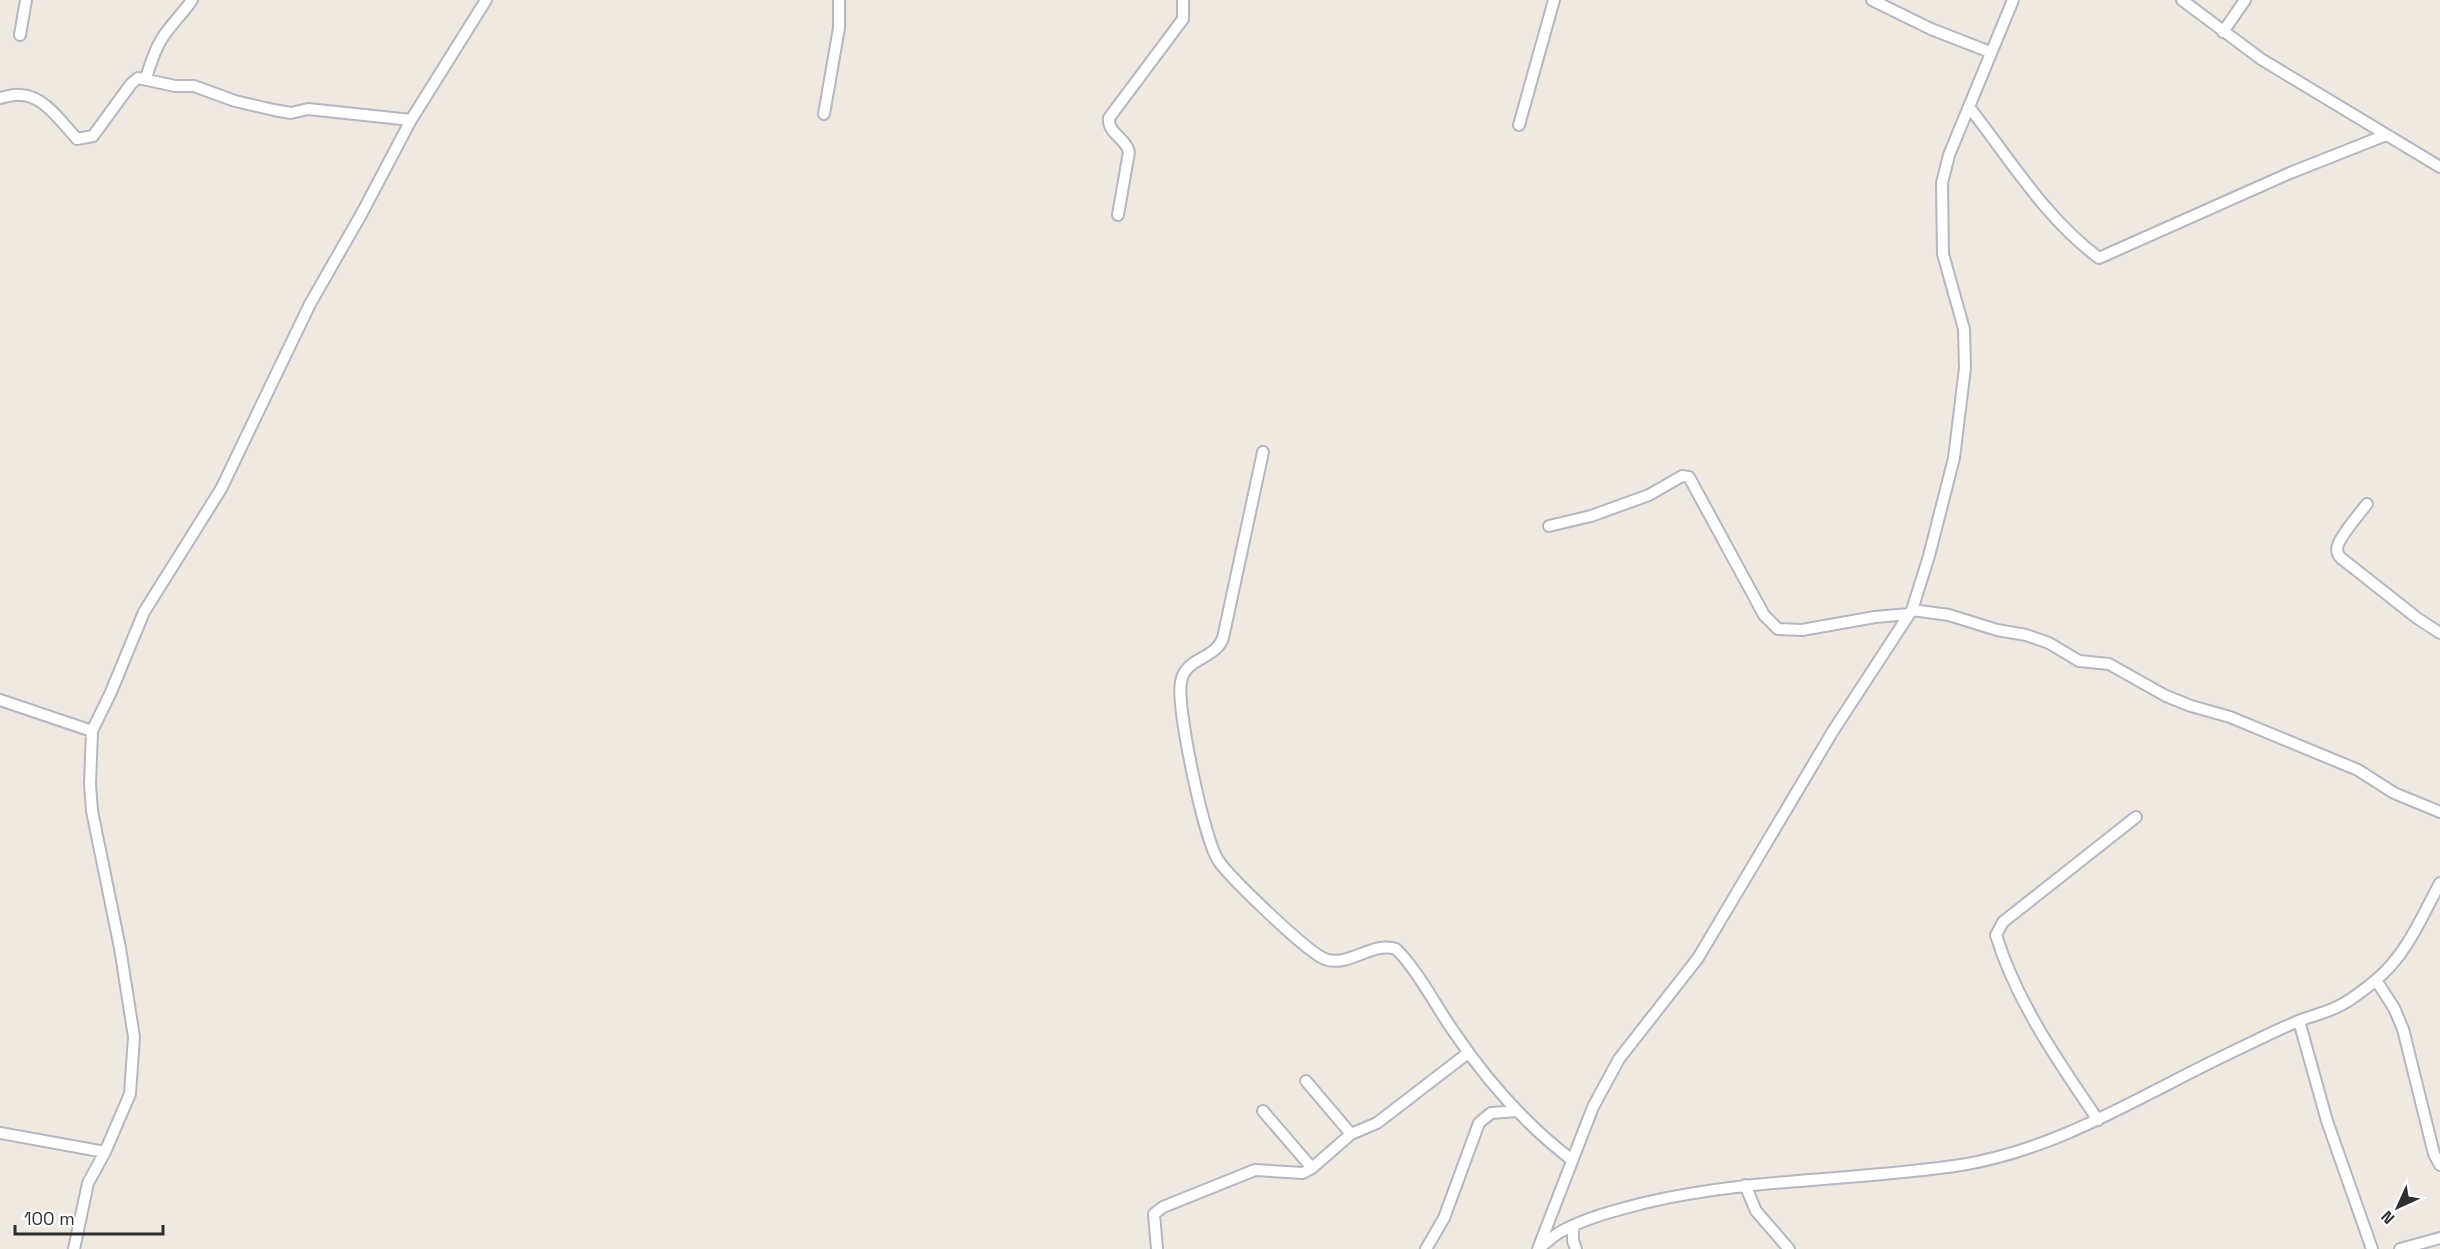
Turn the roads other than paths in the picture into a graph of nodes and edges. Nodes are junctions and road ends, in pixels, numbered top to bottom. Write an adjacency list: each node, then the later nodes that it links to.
1 (26, 0): 12 (street)
2 (192, 0): 14 (street)
3 (486, 0): 18 (street)
4 (839, 0): 17 (street)
5 (1183, 0): 22 (street)
6 (1554, 0): 19 (street)
7 (1872, 0): 13 (street)
8 (2013, 0): 13 (street)
9 (2182, 0): 11 (street)
10 (2245, 0): 11 (street)
11 (2223, 32): 20 (street)
12 (20, 35)
13 (1990, 52): 16 (street)
14 (146, 78): 15 (street); 18 (street)
15 (0, 98)
16 (1969, 107): 20 (street); 26 (street)
17 (824, 114)
18 (411, 120): 29 (street)
19 (1519, 125)
20 (2386, 135): 21 (street)
21 (2440, 167)
22 (1118, 215)
23 (1263, 452): 35 (street)
24 (2367, 504): 27 (street)
25 (1549, 526): 26 (street)
26 (1911, 612): 30 (street); 43 (street)
27 (2440, 633)
28 (0, 700): 29 (street)
29 (92, 731): 42 (street)
30 (2440, 812)
31 (2136, 817): 39 (street)
32 (2440, 883): 33 (street)
33 (2376, 980): 34 (street); 44 (street)
34 (2299, 1021): 39 (street); 55 (street)
35 (1468, 1053): 38 (street); 41 (street)
36 (1306, 1081): 41 (street)
37 (1263, 1111): 45 (street)
38 (1517, 1111): 43 (street); 51 (street)
39 (2098, 1120): 46 (street)
40 (0, 1133): 42 (street)
41 (1351, 1134): 45 (street)
42 (105, 1152): 49 (street)
43 (1572, 1160): 52 (street)
44 (2440, 1165)
45 (1312, 1168): 50 (street)
46 (1745, 1185): 47 (street); 54 (street)
47 (1573, 1226): 52 (street); 53 (street)
48 (2440, 1238): 56 (street)
49 (74, 1249)
50 (1157, 1249)
51 (1426, 1249)
52 (1538, 1249)
53 (1576, 1249)
54 (1789, 1249)
55 (2372, 1249)
56 (2400, 1249)

